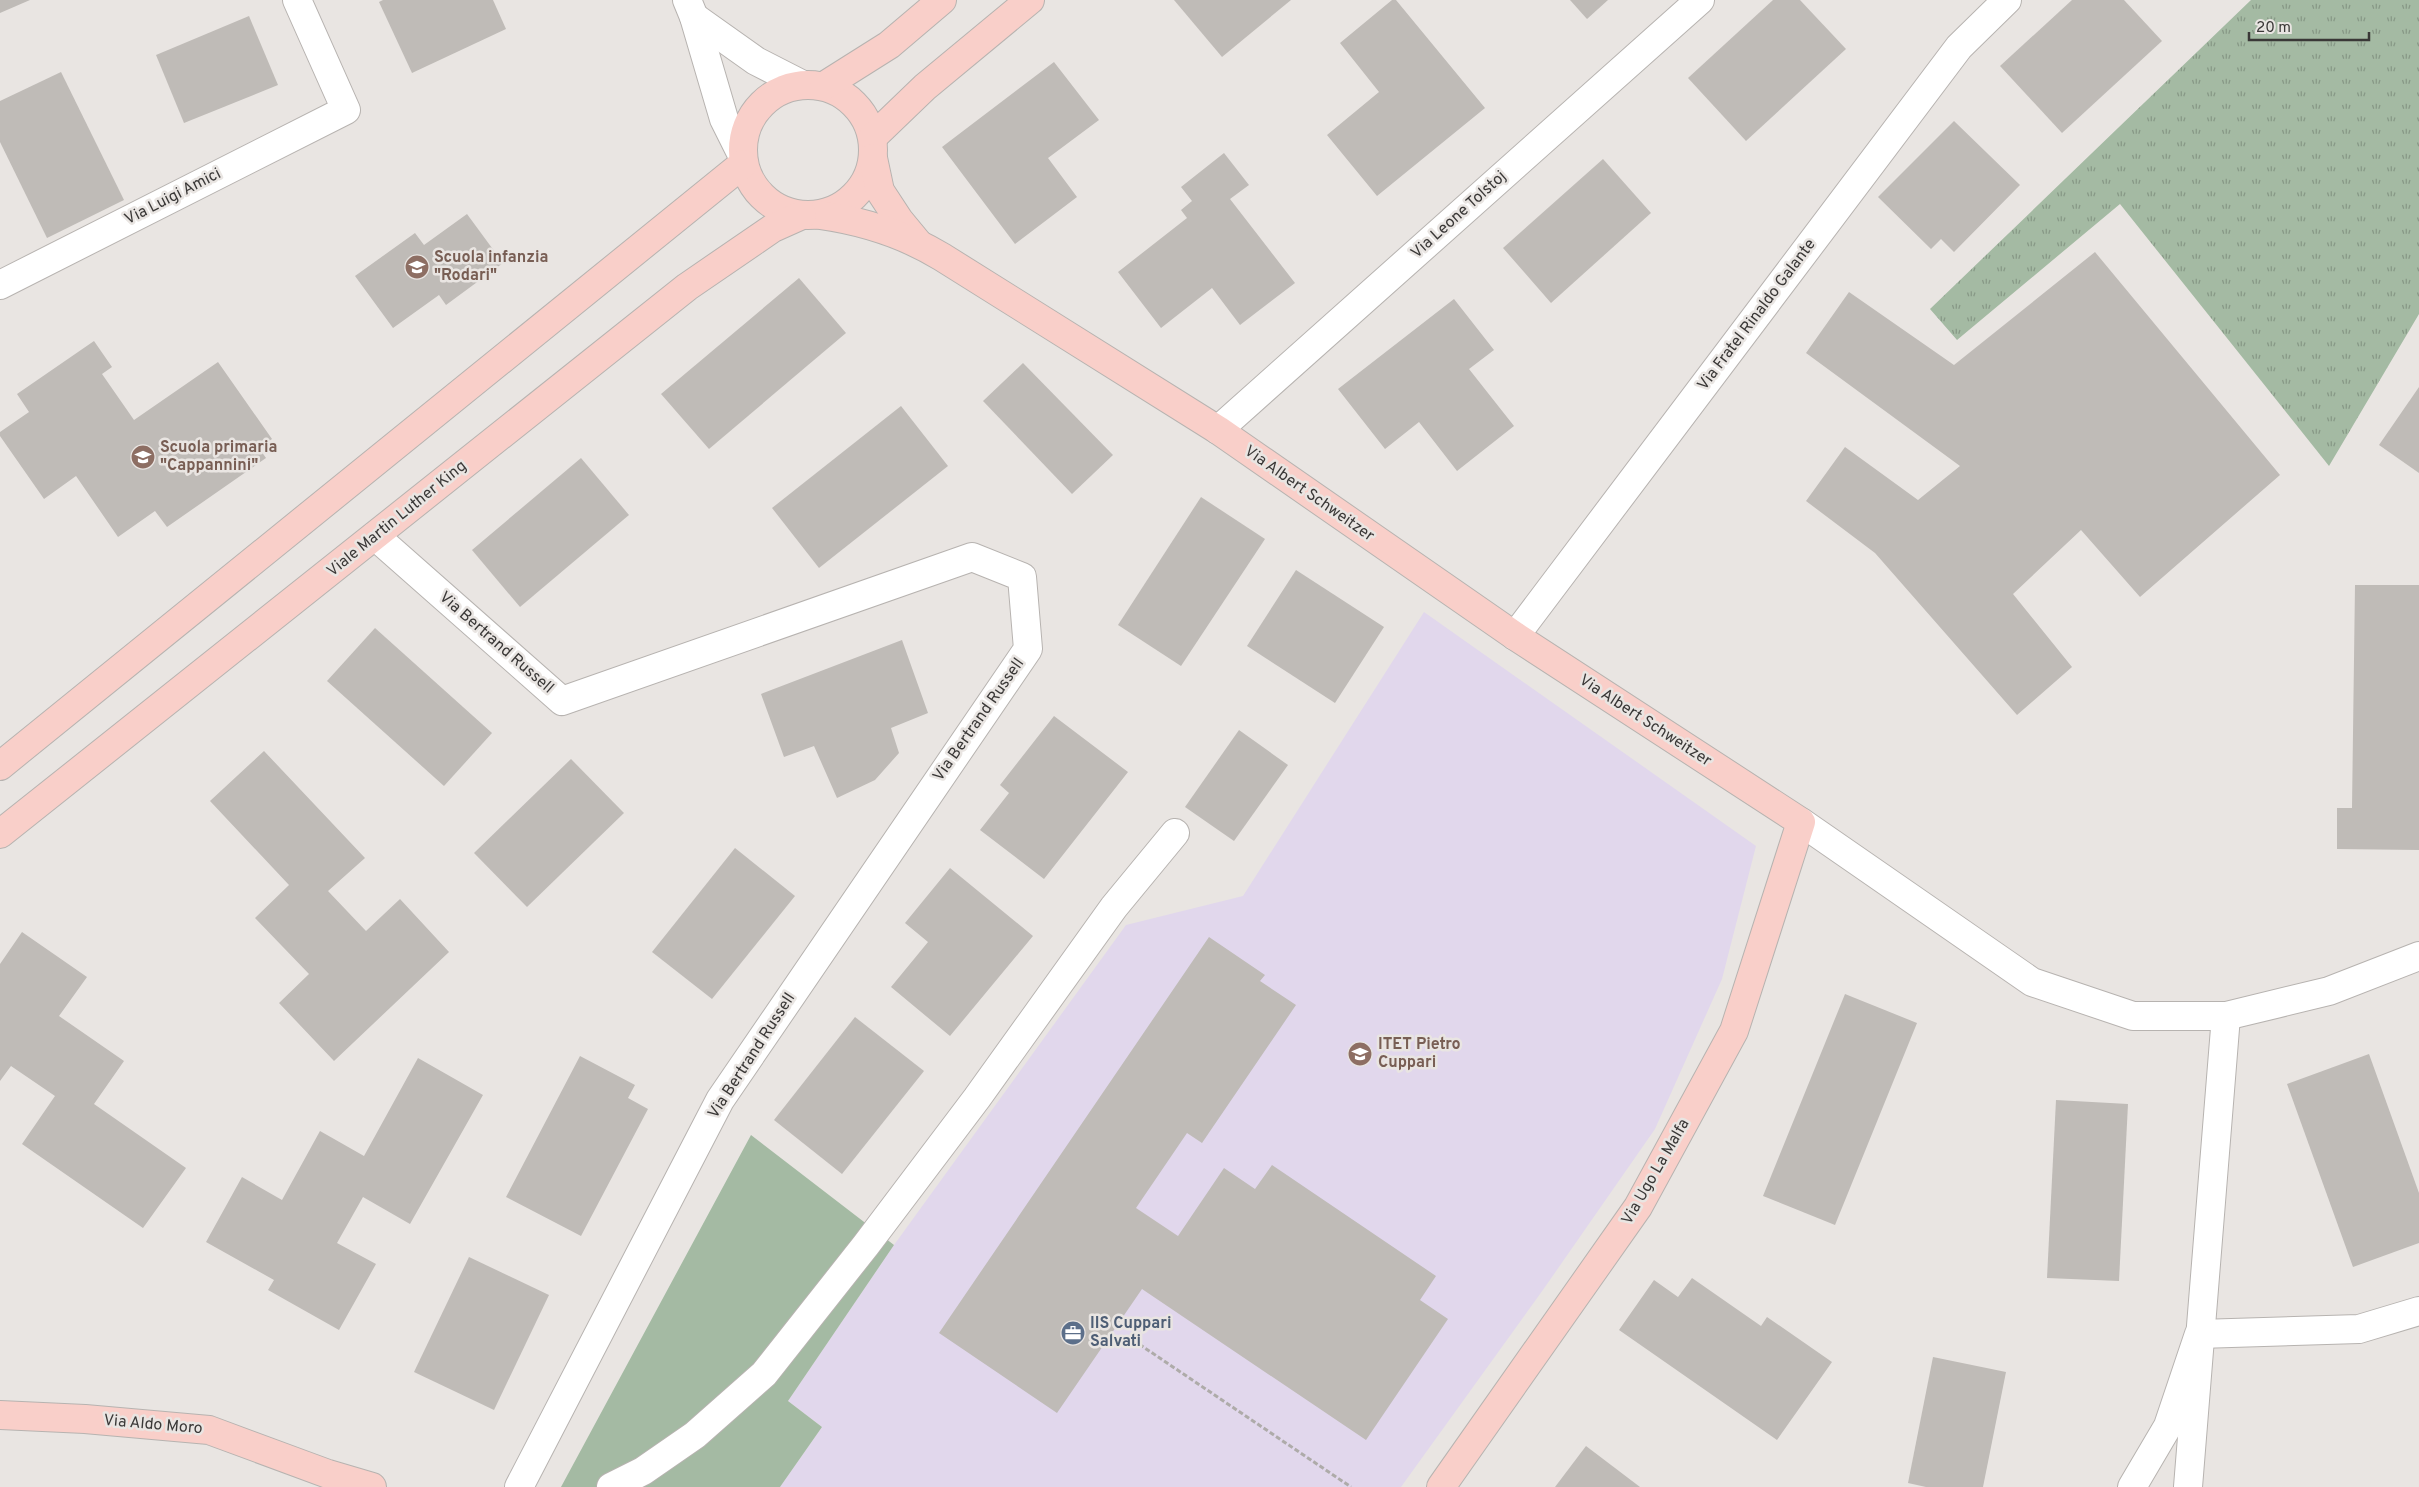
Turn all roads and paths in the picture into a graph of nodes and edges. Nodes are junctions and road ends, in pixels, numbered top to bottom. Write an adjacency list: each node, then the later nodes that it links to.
1 (297, 0): 12 (street, Via Luigi Amici)
2 (942, 0): 7 (street)
3 (1030, 0): 8 (street, Viale Martin Luther King)
4 (1700, 0): 13 (street, Via Leone Tolstoj)
5 (2007, 0): 15 (street, Via Fratel Rinaldo Galante)
6 (690, 8): 7 (street); 9 (street)
7 (812, 85): 8 (street); 9 (street)
8 (873, 147): 10 (street, Viale Martin Luther King); 11 (street, Via Albert Schweitzer)
9 (743, 159): 10 (street); 16 (street)
10 (811, 215): 11 (street, Via Albert Schweitzer); 14 (street, Viale Martin Luther King)
11 (918, 243): 13 (street, Via Albert Schweitzer)
12 (1, 282)
13 (1218, 430): 15 (street, Via Albert Schweitzer)
14 (375, 536): 19 (street, Viale Martin Luther King); 28 (street, Via Bertrand Russell)
15 (1515, 636): 17 (street, Via Albert Schweitzer)
16 (0, 766)
17 (1801, 822): 21 (street, Via Albert Schweitzer); 31 (street, Via Ugo La Malfa)
18 (1175, 833): 29 (street)
19 (0, 834)
20 (2419, 956): 21 (street, Via Albert Schweitzer)
21 (2226, 1016): 23 (street)
22 (2419, 1311): 23 (street)
23 (2199, 1334): 32 (street); 33 (street)
24 (1133, 1340): 30 (path)
25 (0, 1415): 26 (street, Via Aldo Moro)
26 (334, 1481): 27 (street, Via Aldo Moro)
27 (372, 1487)
28 (519, 1487)
29 (612, 1487)
30 (1352, 1487)
31 (1441, 1487)
32 (2132, 1487)
33 (2188, 1487)

